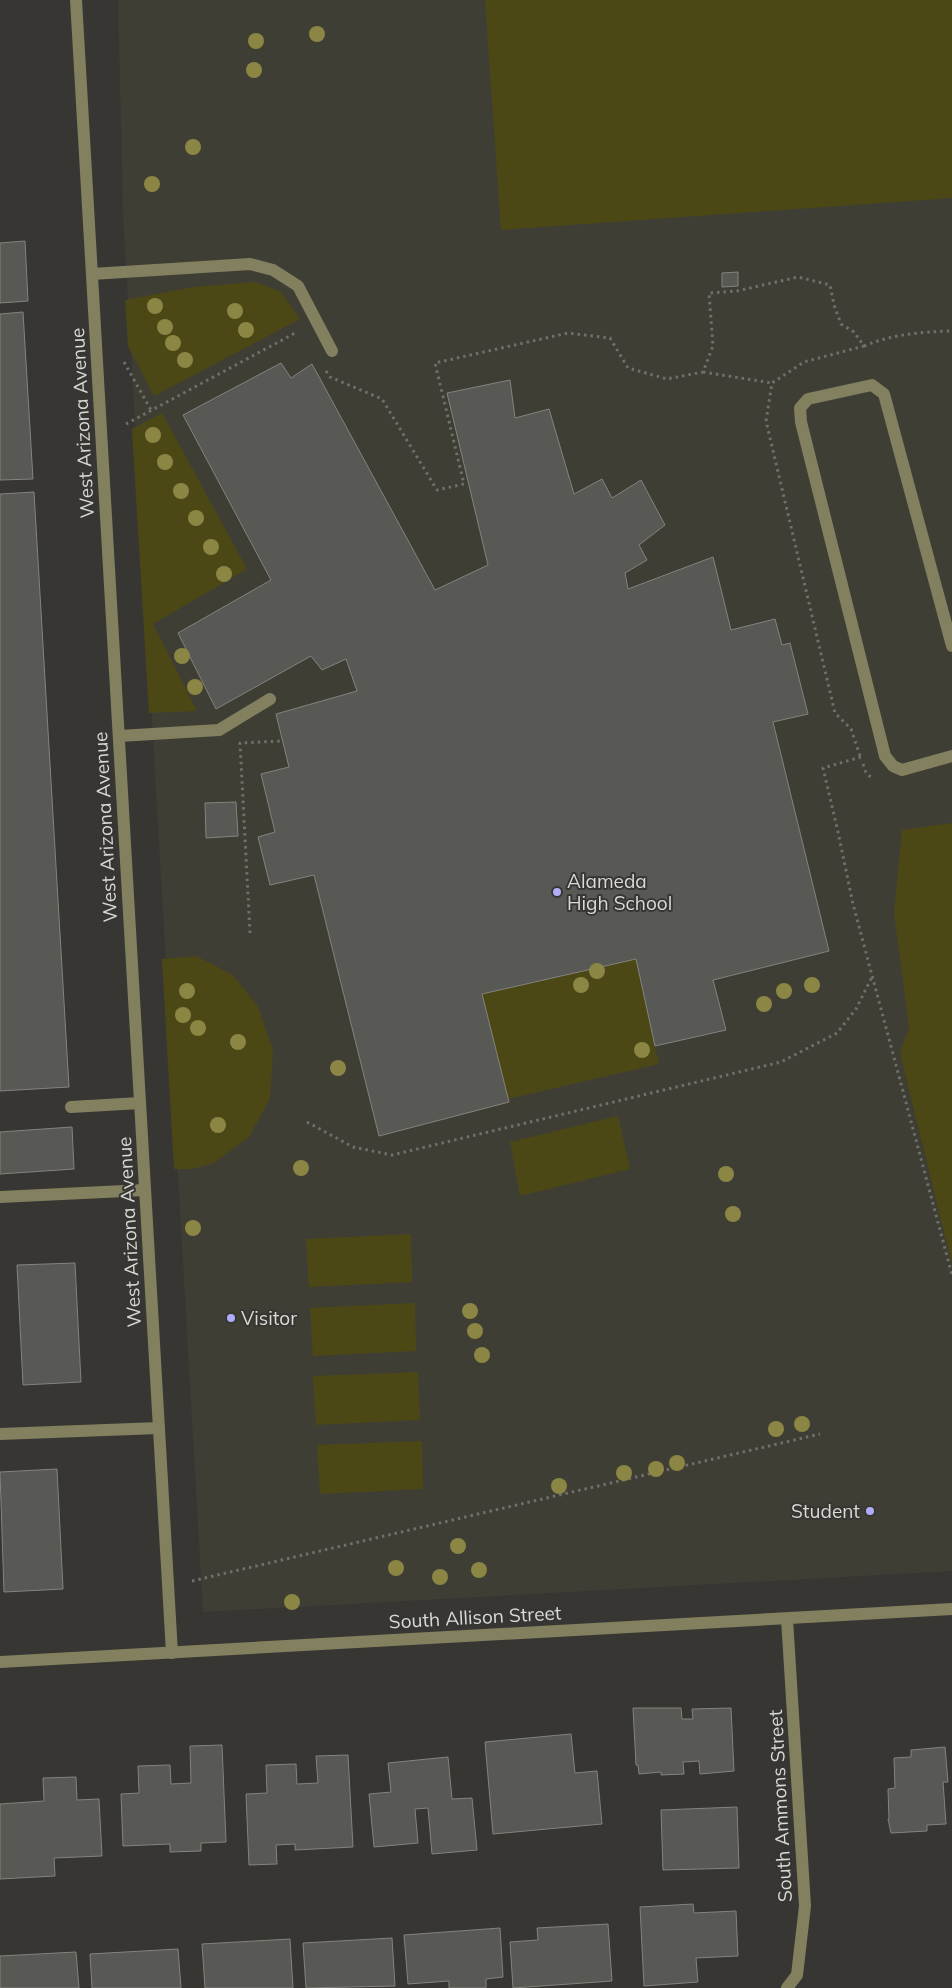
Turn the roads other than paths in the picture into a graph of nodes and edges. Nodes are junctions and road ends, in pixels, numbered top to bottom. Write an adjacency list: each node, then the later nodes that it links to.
1 (76, 0): 2 (street, West Arizona Avenue)
2 (92, 274): 3 (street); 6 (street, West Arizona Avenue)
3 (332, 350)
4 (952, 646): 7 (street)
5 (270, 699): 6 (street)
6 (119, 736): 8 (street, West Arizona Avenue)
7 (952, 756)
8 (140, 1103): 9 (street); 10 (street, West Arizona Avenue)
9 (71, 1107)
10 (145, 1190): 11 (street); 12 (street, West Arizona Avenue)
11 (0, 1197)
12 (159, 1428): 13 (street); 16 (street, West Arizona Avenue)
13 (0, 1434)
14 (952, 1609): 15 (street, South Allison Street)
15 (787, 1619): 16 (street, South Allison Street); 18 (street, South Ammons Street)
16 (172, 1653): 17 (street, South Allison Street)
17 (0, 1662)
18 (787, 1988)

